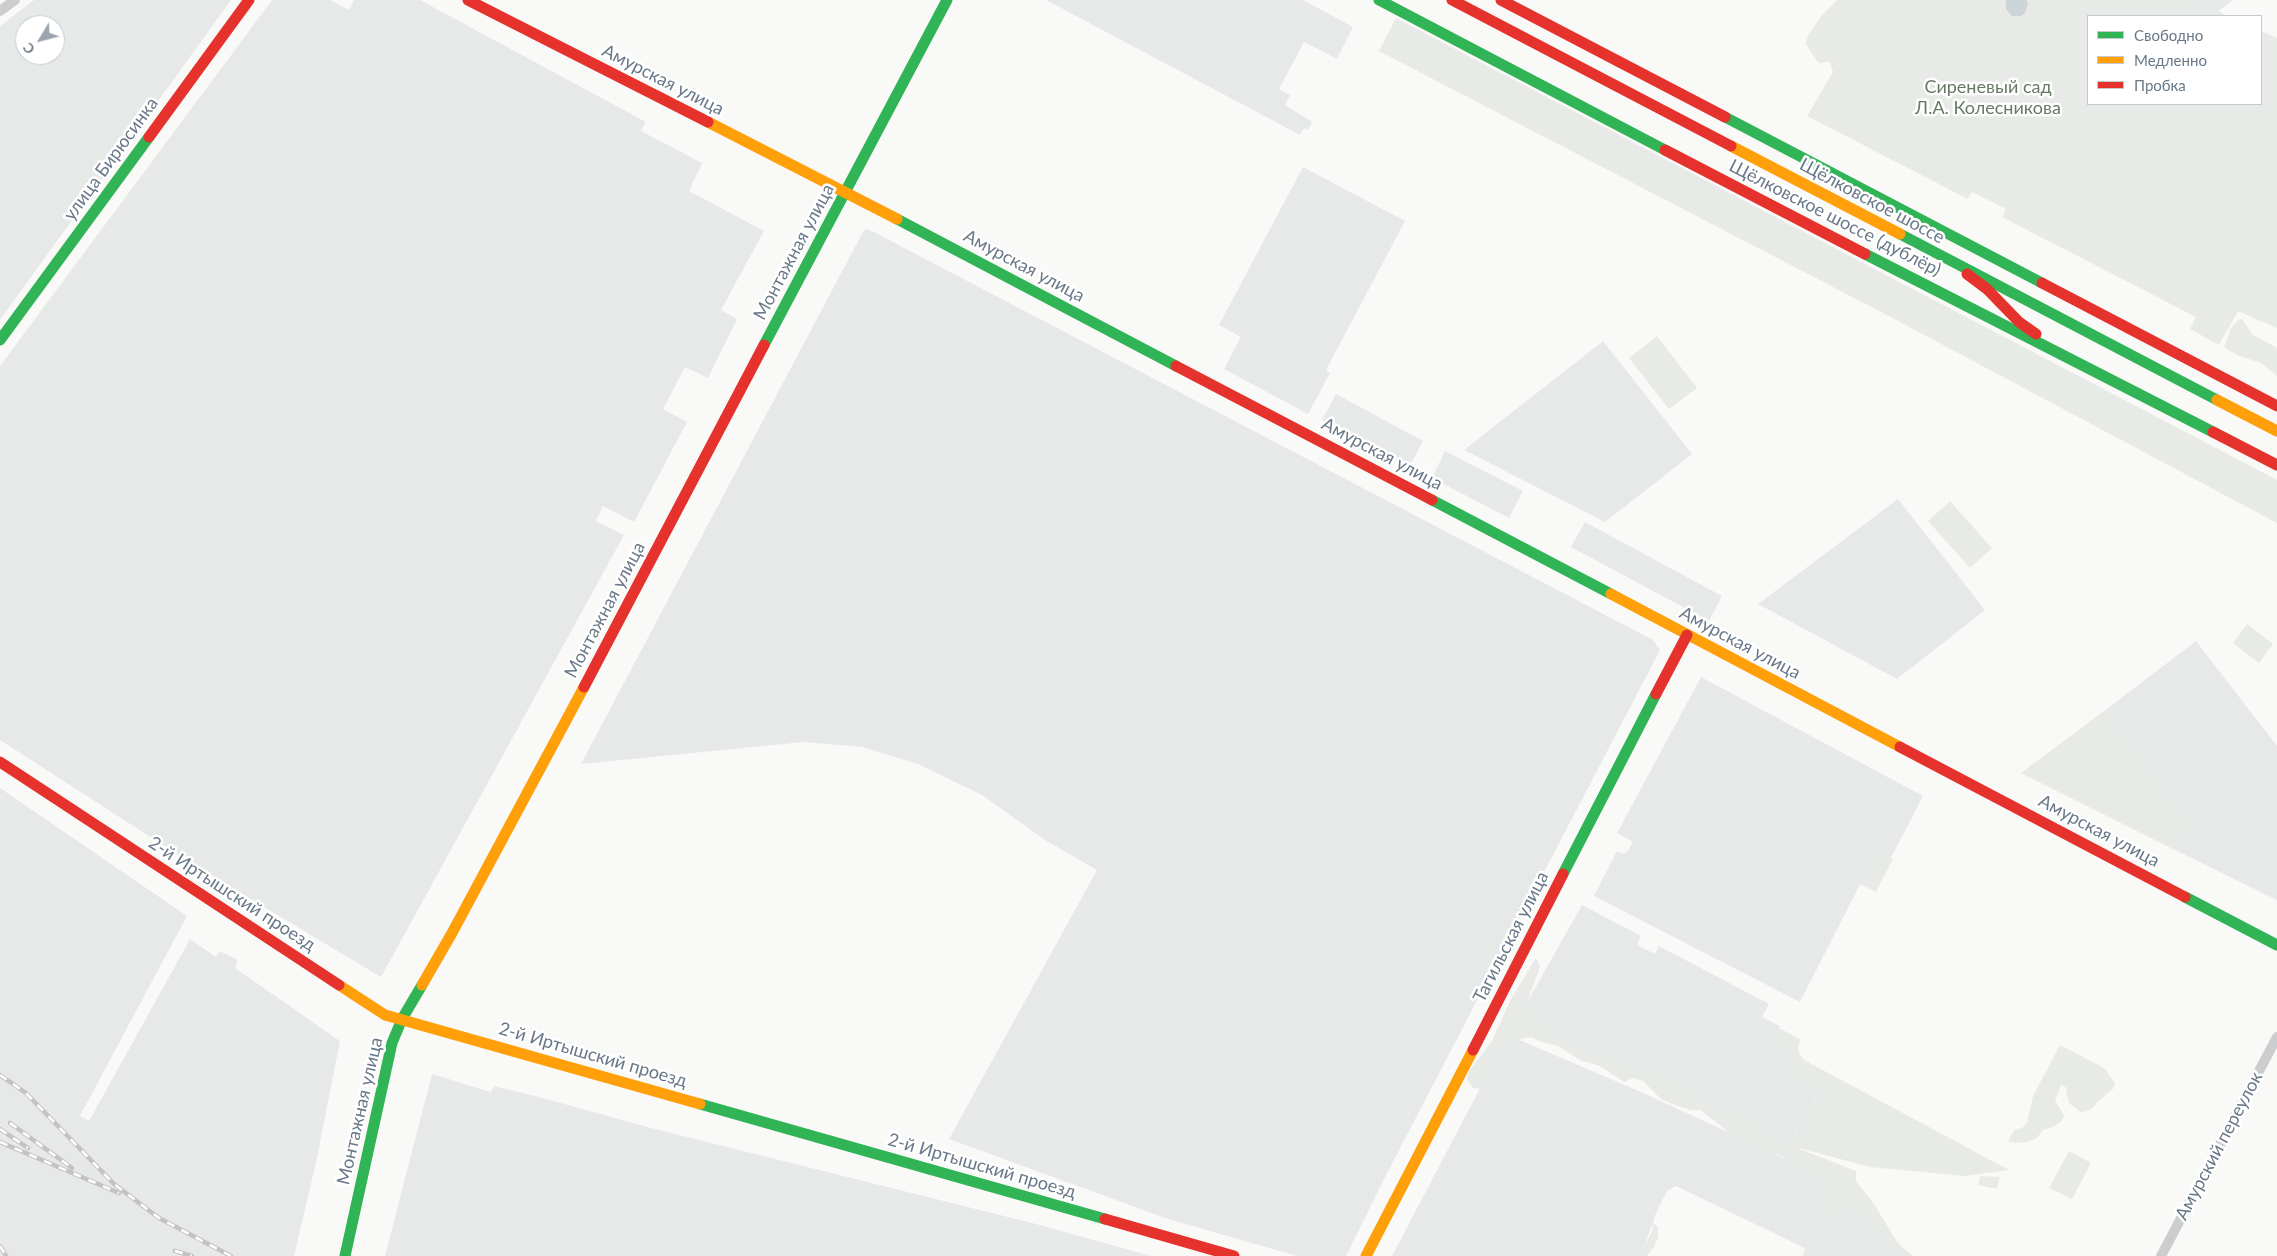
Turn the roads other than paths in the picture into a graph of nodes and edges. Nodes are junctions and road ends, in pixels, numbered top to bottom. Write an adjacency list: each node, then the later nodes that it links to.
1 (15, 0): 8 (street)
2 (249, 0): 11 (street, улица Бирюсинка)
3 (468, 0): 9 (street, Амурская улица)
4 (947, 0): 9 (street, Монтажная улица)
5 (1379, 0): 12 (street, Щёлковское шоссе (дублёр))
6 (1452, 0): 10 (street, Щёлковское шоссе)
7 (1501, 0): 13 (street, Щёлковское шоссе)
8 (0, 11)
9 (846, 192): 16 (street, Амурская улица); 19 (street, Монтажная улица)
10 (1951, 262): 12 (street); 14 (street, Щёлковское шоссе)
11 (0, 340)
12 (2058, 351): 15 (street, Щёлковское шоссе (дублёр))
13 (2277, 406)
14 (2277, 432)
15 (2277, 465)
16 (1687, 635): 18 (street, Амурская улица); 23 (street, Тагильская улица)
17 (0, 762): 19 (street, 2-й Иртышский проезд)
18 (2277, 945)
19 (402, 1019): 21 (street, Монтажная улица); 22 (street, 2-й Иртышский проезд)
20 (2277, 1037): 24 (street, Амурский переулок)
21 (345, 1256)
22 (1234, 1256)
23 (1366, 1256)
24 (2161, 1256)

